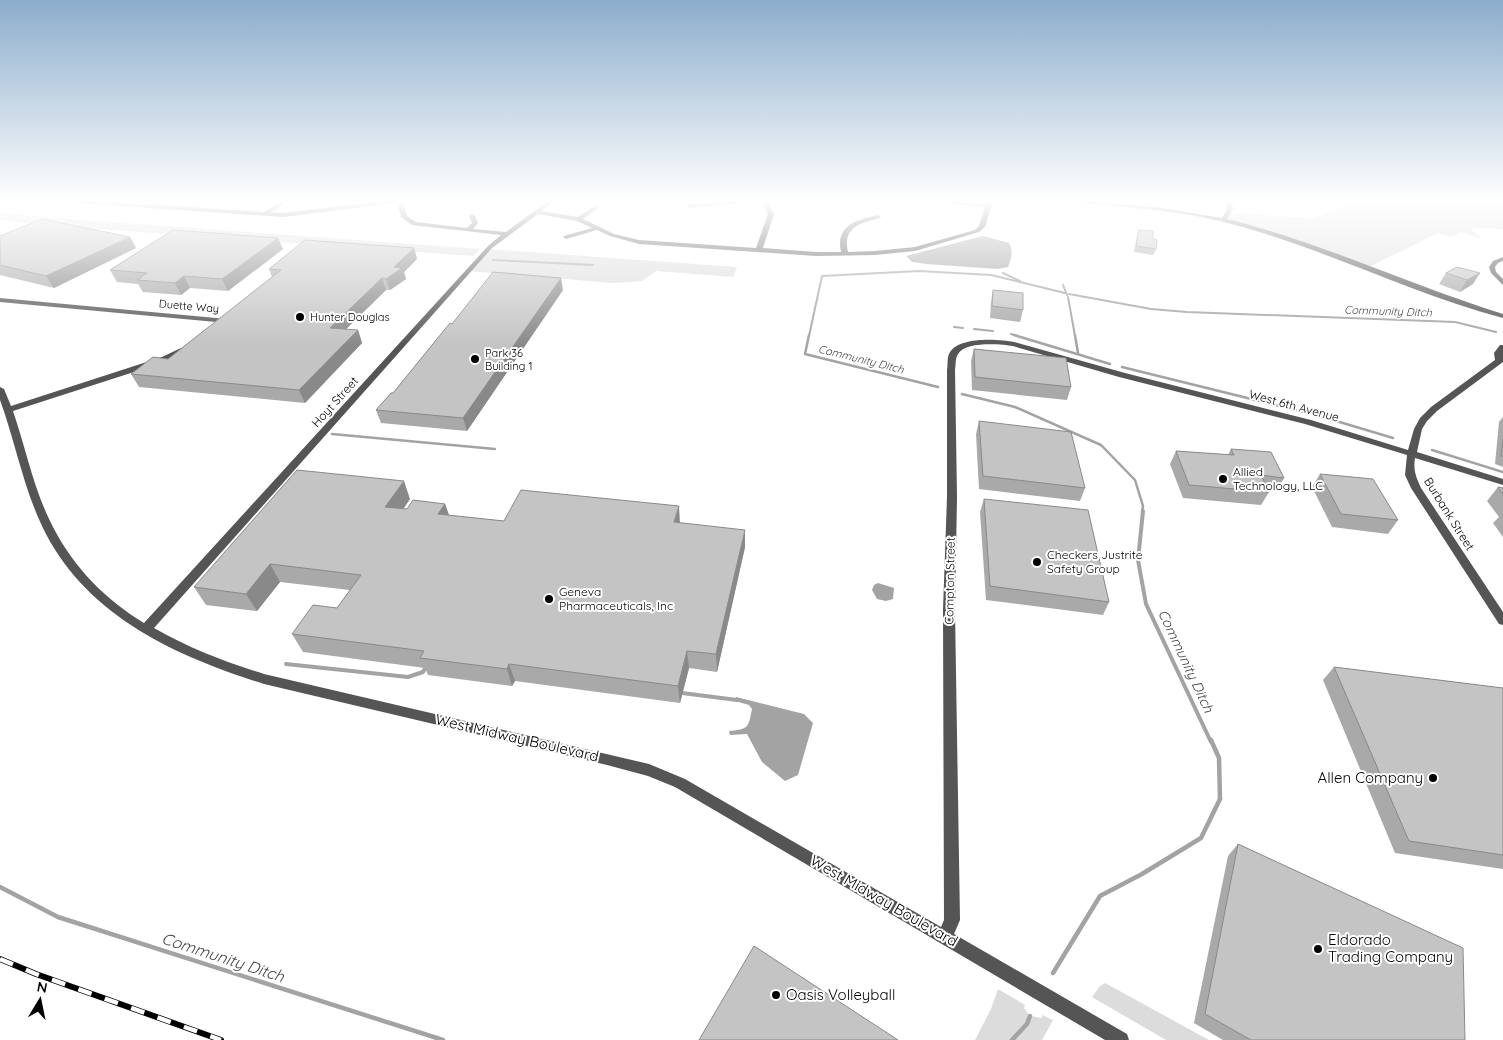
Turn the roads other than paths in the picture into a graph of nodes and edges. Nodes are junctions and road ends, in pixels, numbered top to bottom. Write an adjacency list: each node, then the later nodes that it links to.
1 (488, 250): 22 (street, Hoyt Street)
2 (751, 250): 3 (street)
3 (758, 250): 7 (street)
4 (844, 250): 7 (street)
5 (908, 250): 7 (street)
6 (1316, 250): 11 (street)
7 (845, 254)
8 (1503, 259): 9 (street)
9 (1503, 283)
10 (0, 300): 12 (street, Duette Way)
11 (1503, 316)
12 (214, 331)
13 (1503, 347): 15 (street, Burbank Street)
14 (190, 348): 18 (street)
15 (1501, 359): 19 (street, Burbank Street)
16 (1076, 362): 19 (street, West 6th Avenue); 23 (street, Compton Street)
17 (0, 389): 18 (street, West Midway Boulevard)
18 (8, 410): 22 (street, West Midway Boulevard)
19 (1412, 453): 20 (street, West 6th Avenue); 21 (street, Burbank Street)
20 (1503, 482)
21 (1503, 621)
22 (146, 629): 23 (street, West Midway Boulevard)
23 (946, 937): 24 (street, West Midway Boulevard)
24 (1121, 1040)

